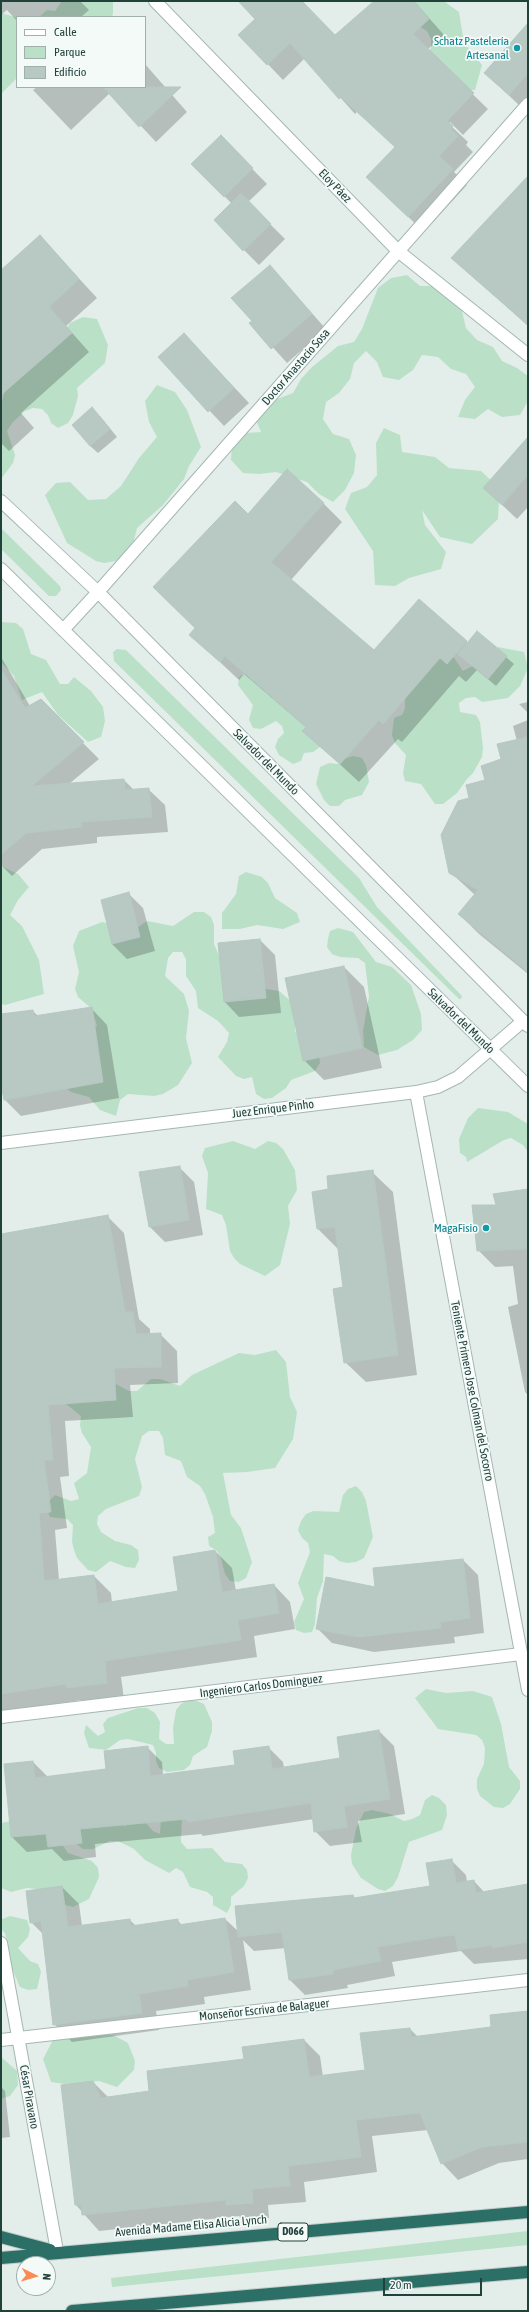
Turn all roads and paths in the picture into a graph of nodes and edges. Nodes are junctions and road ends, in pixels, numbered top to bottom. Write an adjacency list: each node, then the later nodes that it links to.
1 (156, 1): 3 (street, Eloy Páez)
2 (528, 104): 3 (street, Doctor Anastacio Sosa)
3 (398, 251): 4 (street, Eloy Páez); 7 (street, Doctor Anastacio Sosa)
4 (528, 355)
5 (1, 502): 7 (street, Salvador del Mundo)
6 (1, 569): 8 (street, Salvador del Mundo)
7 (98, 592): 8 (street, Doctor Anastacio Sosa); 9 (street, Salvador del Mundo)
8 (63, 630): 10 (street, Salvador del Mundo)
9 (525, 1023): 10 (street, Juez Enrique Pinho)
10 (490, 1049): 11 (street, Salvador del Mundo); 12 (street, Juez Enrique Pinho)
11 (528, 1086)
12 (416, 1092): 13 (street, Juez Enrique Pinho); 14 (street, Teniente Primero Jose Colman del Socorro)
13 (1, 1142)
14 (521, 1654): 15 (street, Teniente Primero Jose Colman del Socorro); 16 (street, Ingeniero Carlos Dominguez)
15 (528, 1690)
16 (1, 1717)
17 (1, 1943): 19 (street, César Piravano)
18 (528, 1980): 19 (street, Monseñor Escriva de Balaguer)
19 (19, 2038): 20 (street, Monseñor Escriva de Balaguer); 23 (street, César Piravano)
20 (1, 2040)
21 (528, 2212): 23 (highway, Avenida Madame Elisa Alicia Lynch / D066)
22 (1, 2237): 23 (highway)
23 (57, 2251): 24 (highway, Avenida Madame Elisa Alicia Lynch / D066)
24 (1, 2258)
25 (528, 2272): 26 (highway)
26 (72, 2311)

